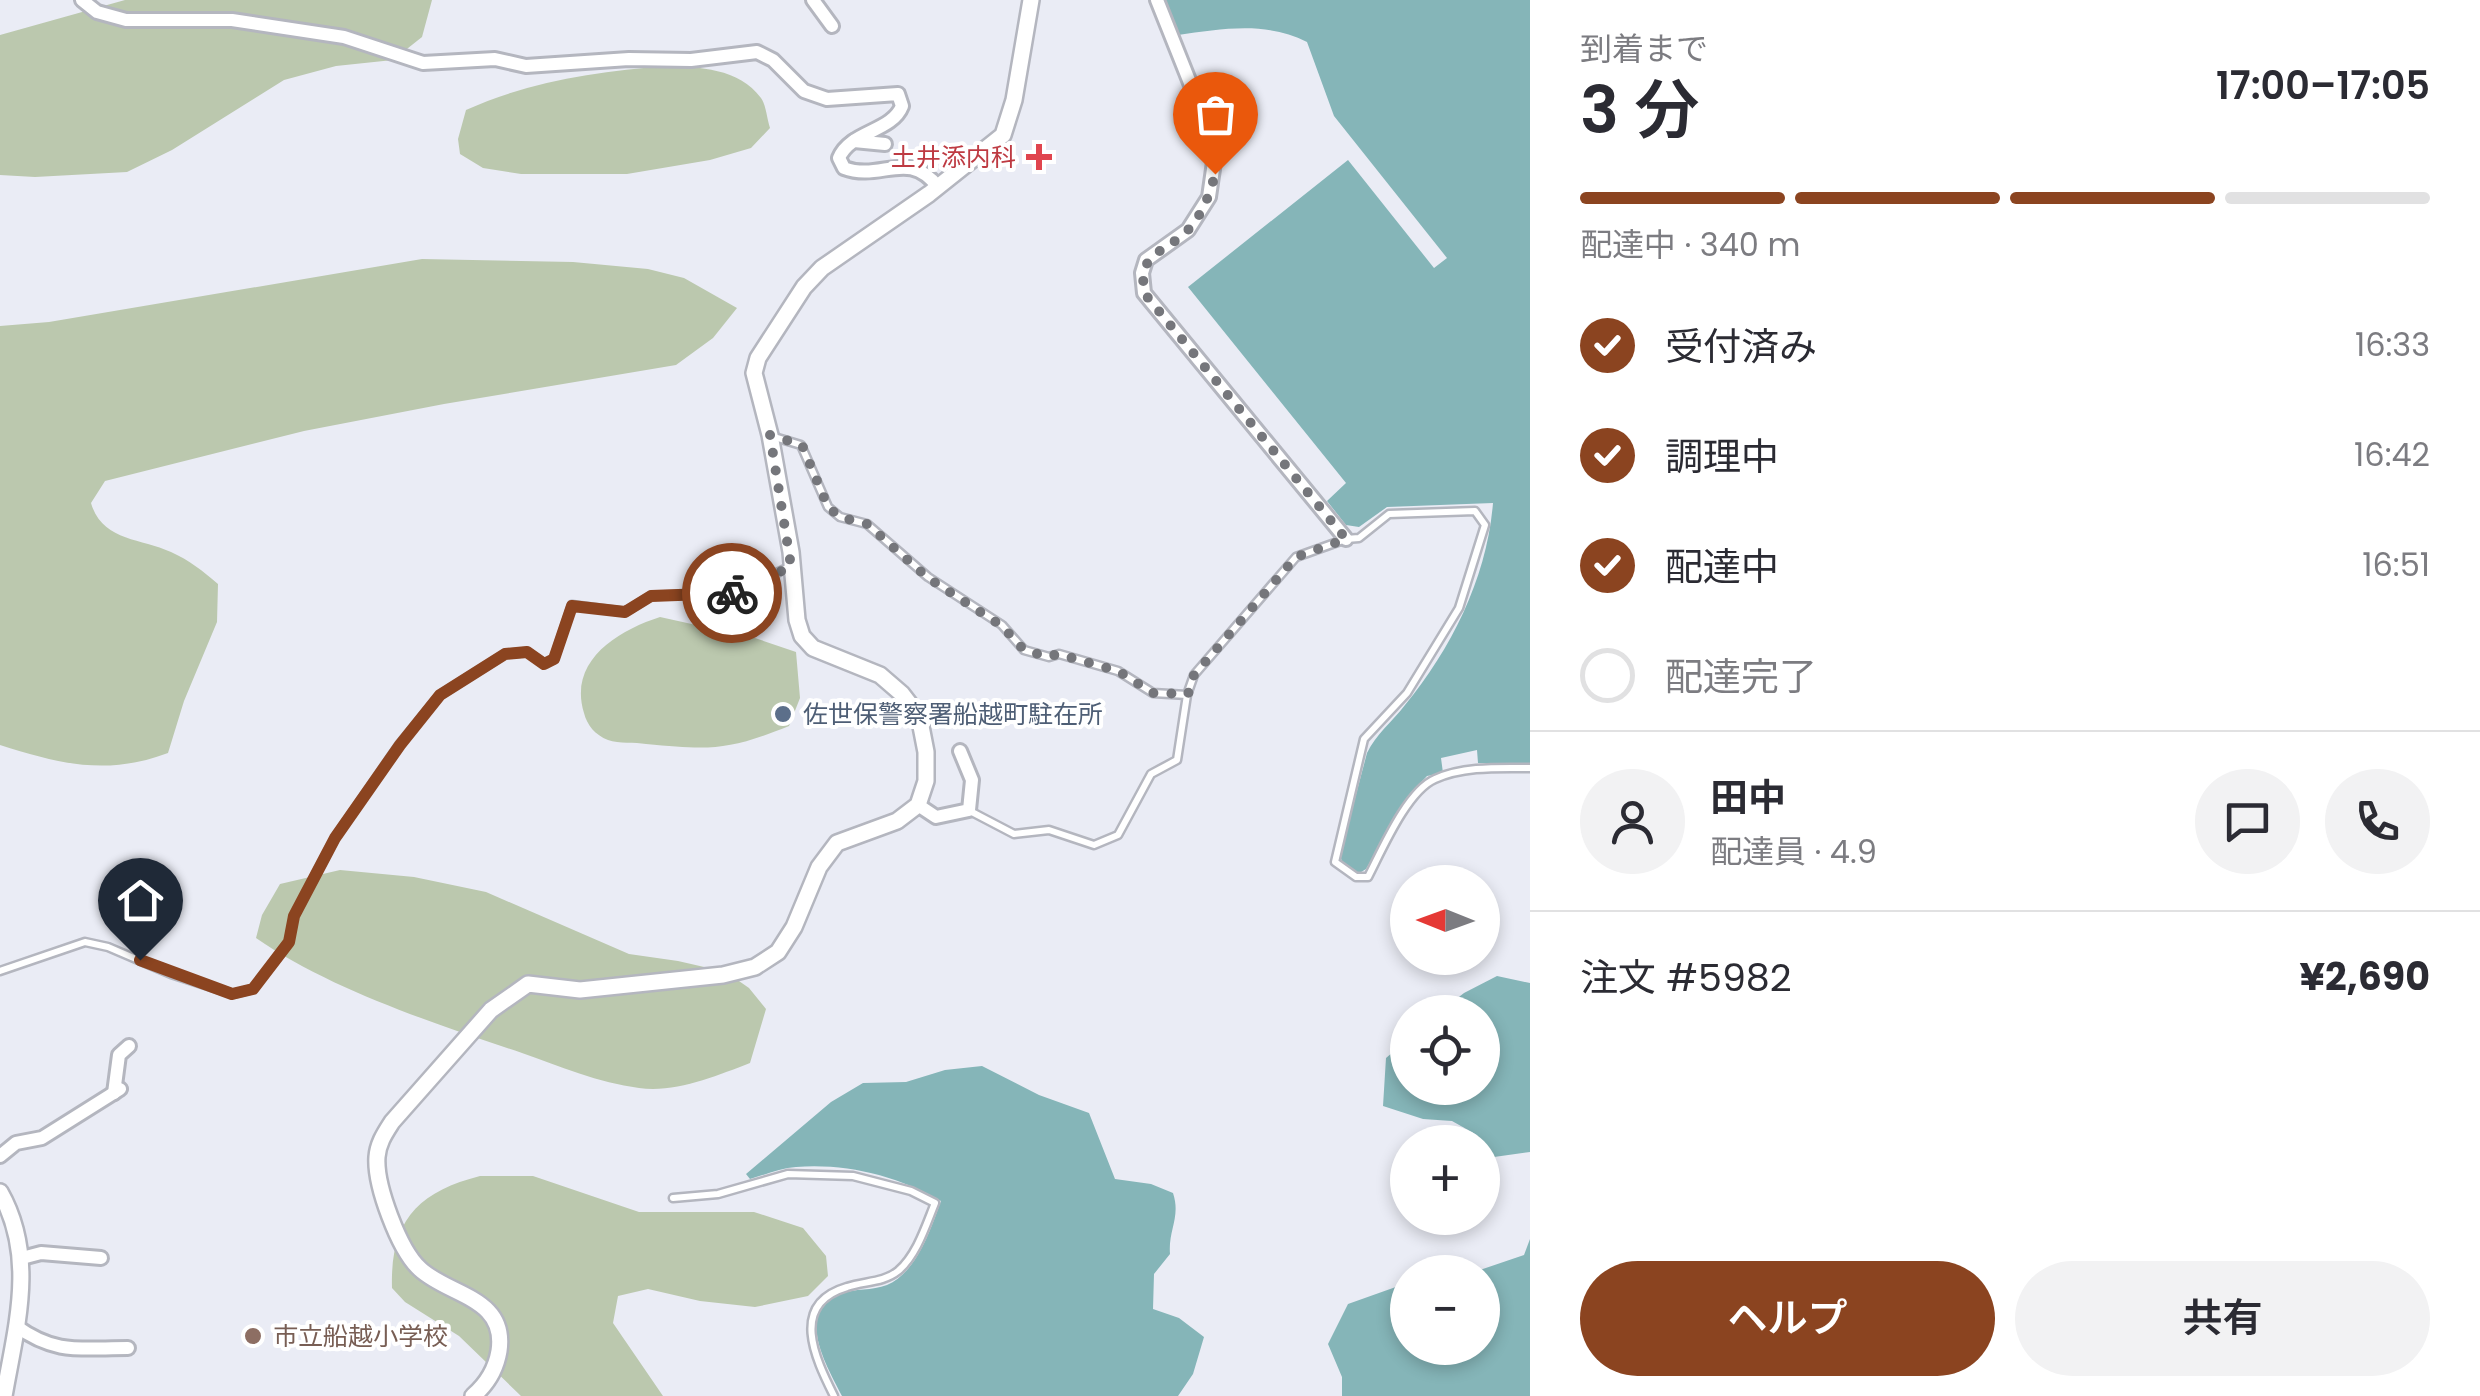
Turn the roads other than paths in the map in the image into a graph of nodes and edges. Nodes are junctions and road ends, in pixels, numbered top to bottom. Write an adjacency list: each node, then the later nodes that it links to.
1 (82, 0): 6 (street)
2 (813, 0): 5 (street)
3 (1031, 0): 8 (street)
4 (1157, 0): 10 (street)
5 (832, 26)
6 (854, 142): 7 (street); 8 (street)
7 (886, 144)
8 (938, 187): 9 (street)
9 (770, 435): 11 (street); 12 (lane)
10 (1346, 539): 12 (lane); 14 (lane)
11 (791, 566): 15 (street); 17 (lane)
12 (1188, 694): 16 (lane)
13 (960, 751): 16 (street)
14 (1530, 768)
15 (918, 806): 16 (street); 28 (street)
16 (969, 810)
17 (0, 972)
18 (128, 1046): 19 (street)
19 (0, 1156)
20 (0, 1192): 22 (street)
21 (674, 1198): 29 (lane)
22 (22, 1258): 23 (street); 24 (street)
23 (100, 1258)
24 (16, 1326): 25 (street); 26 (street)
25 (128, 1348)
26 (6, 1350): 27 (street)
27 (4, 1396)
28 (473, 1396)
29 (834, 1396)

